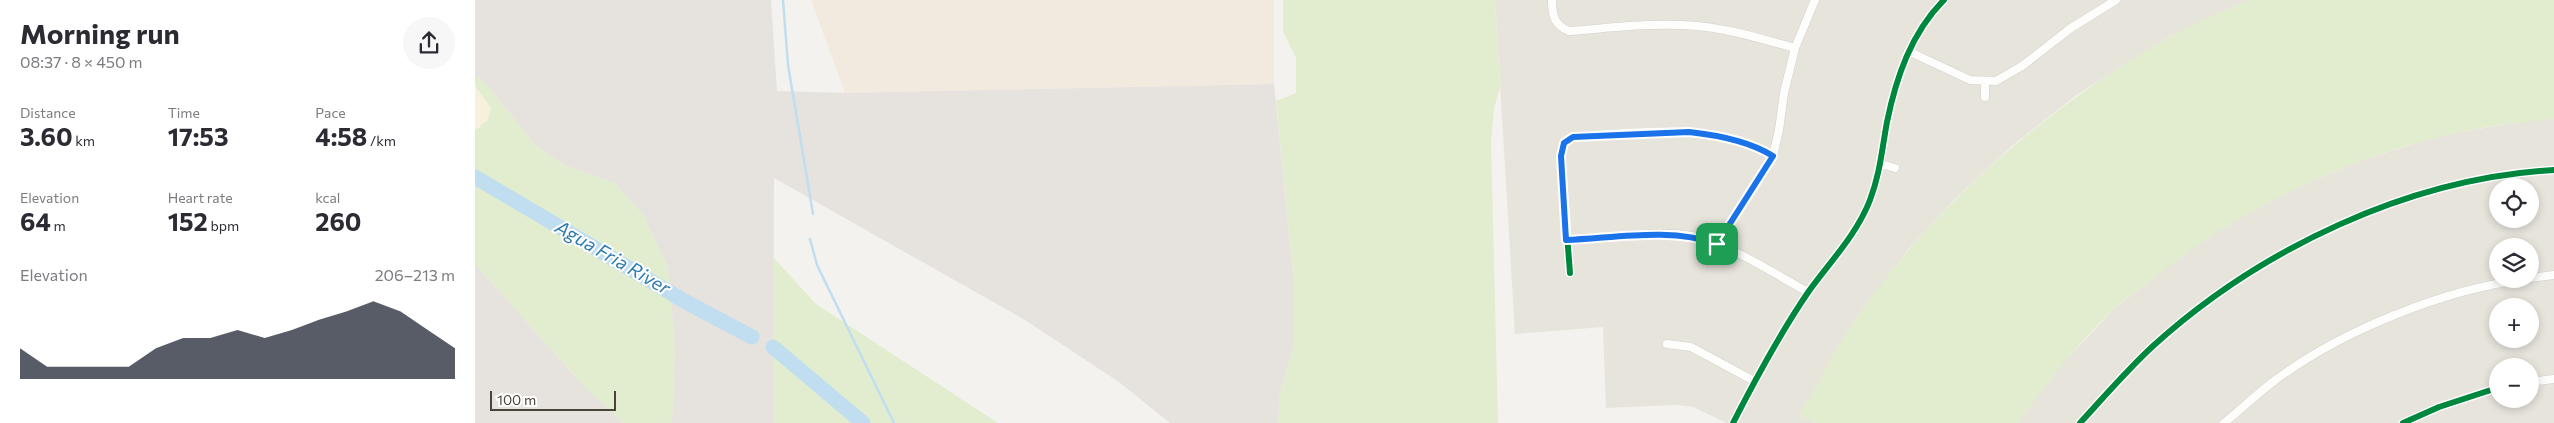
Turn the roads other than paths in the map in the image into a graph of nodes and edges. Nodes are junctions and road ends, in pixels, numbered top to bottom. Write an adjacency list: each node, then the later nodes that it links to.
1 (1552, 0): 5 (street)
2 (1815, 0): 5 (street)
3 (2116, 0): 7 (street)
4 (1941, 1): 6 (street)
5 (1795, 48): 9 (street)
6 (1907, 51): 7 (street); 10 (street)
7 (1985, 82): 8 (street)
8 (1985, 97)
9 (1773, 156): 13 (street); 14 (street)
10 (1881, 164): 11 (street); 19 (street)
11 (1895, 168)
12 (2554, 170): 26 (street)
13 (1566, 240): 14 (street); 15 (street)
14 (1717, 244): 19 (street)
15 (1570, 273)
16 (2554, 275): 17 (street)
17 (2539, 277)
18 (2489, 288): 27 (street)
19 (1808, 292): 22 (street)
20 (1667, 344): 22 (street)
21 (2554, 379): 23 (street)
22 (1754, 381): 25 (street)
23 (2539, 381)
24 (2489, 391): 28 (street)
25 (1733, 423)
26 (2080, 423)
27 (2224, 423)
28 (2403, 423)

